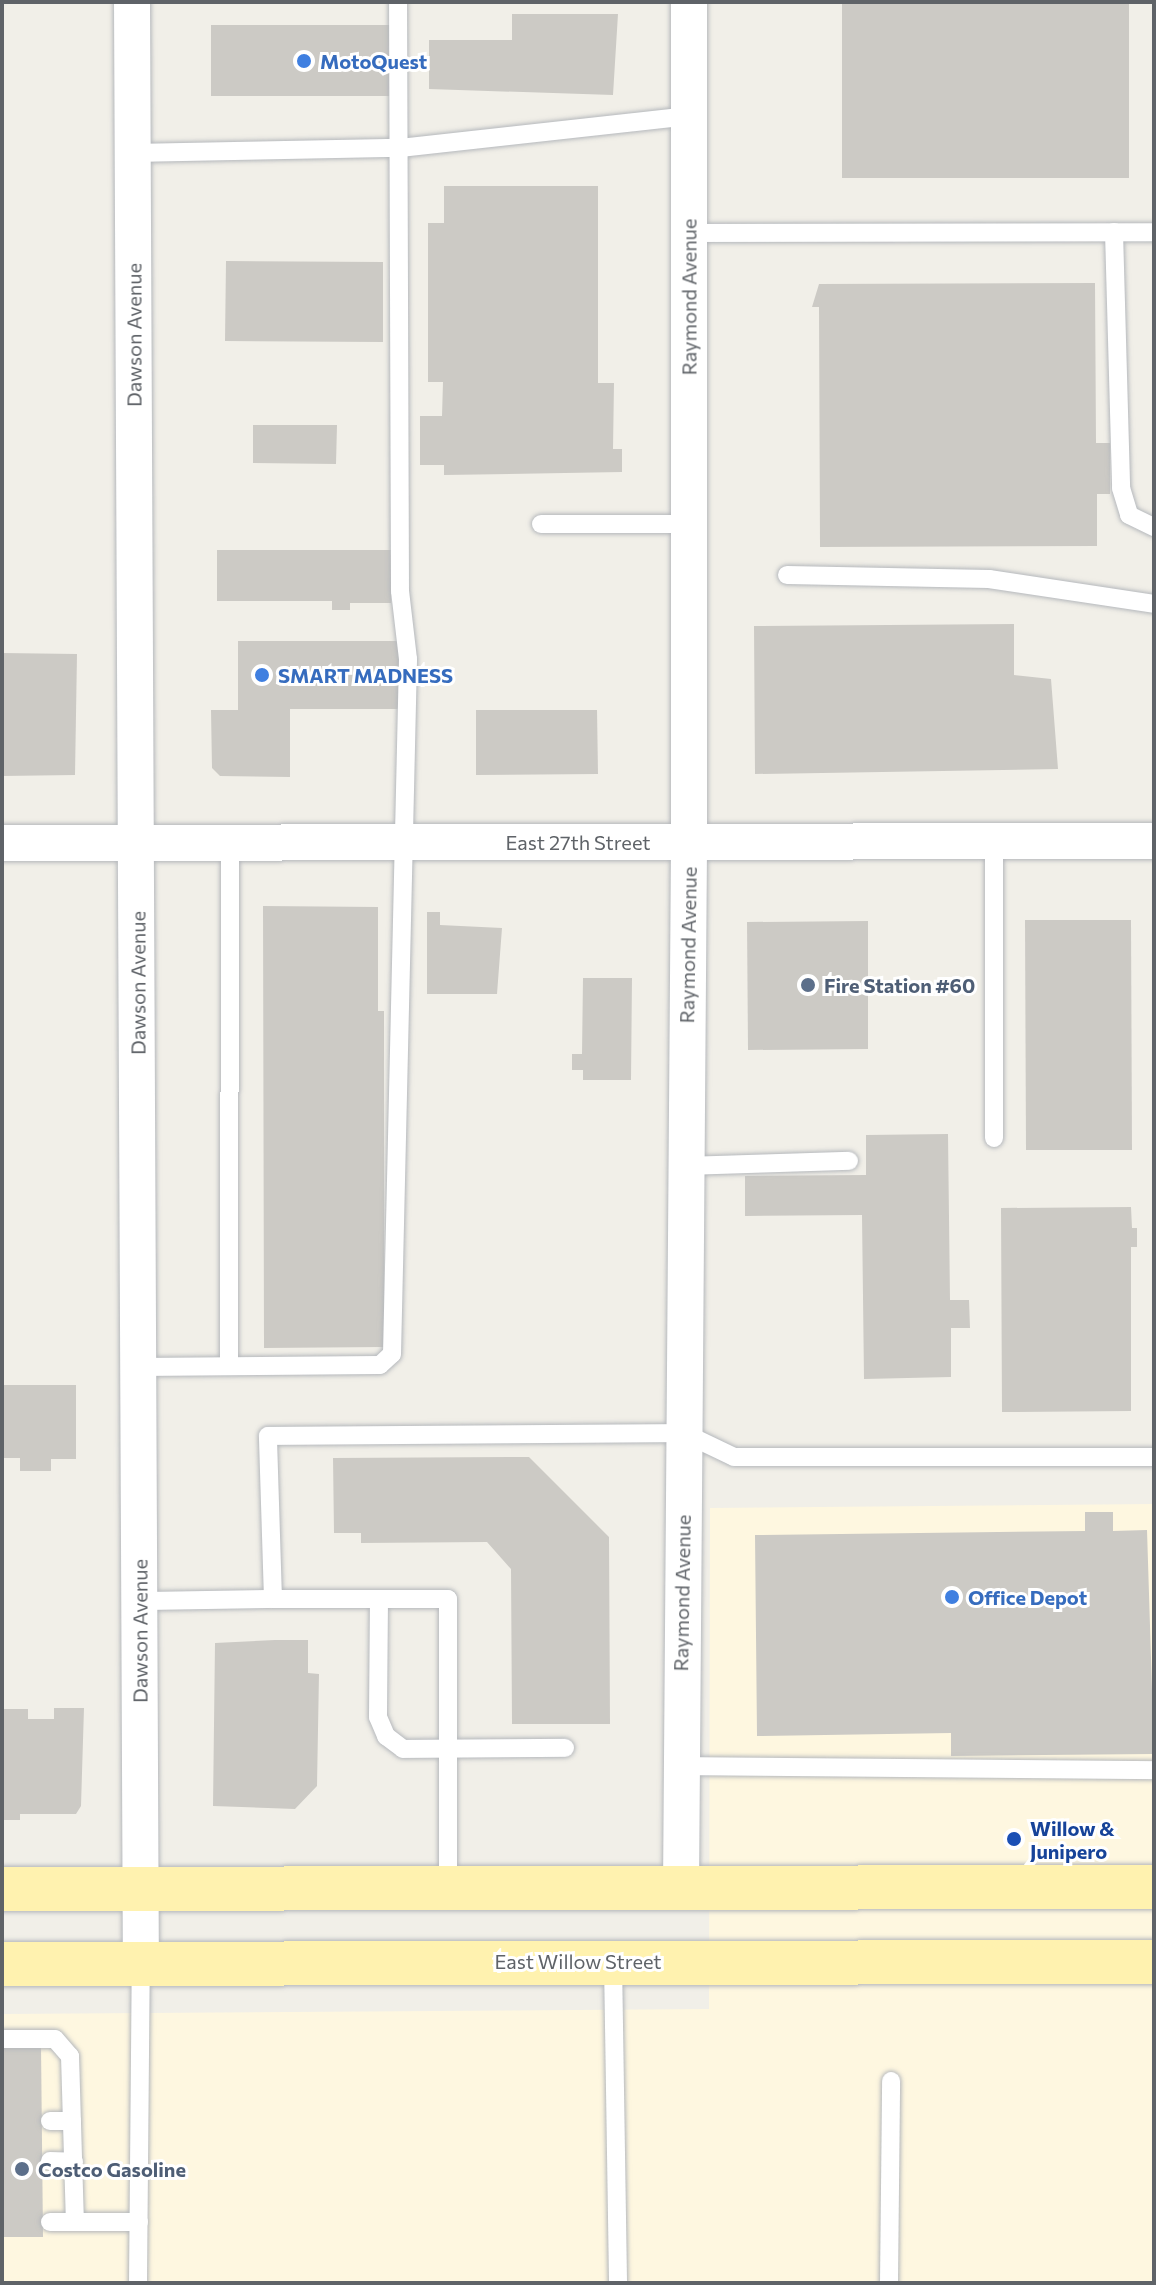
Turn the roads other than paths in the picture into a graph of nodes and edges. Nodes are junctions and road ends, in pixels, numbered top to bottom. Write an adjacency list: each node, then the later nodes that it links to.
1 (132, 2): 2 (lane); 7 (street, Dawson Avenue)
2 (154, 2)
3 (398, 2): 6 (lane)
4 (689, 2): 5 (street, Raymond Avenue)
5 (689, 116): 6 (lane); 10 (street, Raymond Avenue)
6 (400, 148): 7 (lane); 17 (lane)
7 (132, 153): 21 (street, Dawson Avenue)
8 (1114, 232): 9 (lane); 10 (lane); 13 (lane)
9 (1154, 232)
10 (689, 233): 12 (street, Raymond Avenue)
11 (541, 524): 12 (lane)
12 (689, 524): 18 (street, Raymond Avenue)
13 (1154, 527)
14 (787, 575): 15 (lane)
15 (1154, 604)
16 (1154, 841): 19 (street, East 27th Street)
17 (400, 842): 18 (street, East 27th Street); 22 (street, East 27th Street); 26 (lane)
18 (689, 842): 19 (street, East 27th Street); 25 (street, Raymond Avenue)
19 (994, 842): 23 (lane)
20 (2, 843): 21 (street, East 27th Street)
21 (137, 843): 22 (street, East 27th Street); 27 (street, Dawson Avenue)
22 (230, 843): 26 (lane)
23 (994, 1138)
24 (849, 1161): 25 (lane)
25 (686, 1166): 28 (street, Raymond Avenue)
26 (229, 1366): 27 (lane)
27 (139, 1367): 32 (street, Dawson Avenue)
28 (684, 1433): 29 (lane); 30 (lane); 35 (street, Raymond Avenue)
29 (1154, 1457)
30 (273, 1599): 31 (lane); 32 (lane)
31 (379, 1599): 33 (lane); 33 (lane)
32 (140, 1601): 39 (street, Dawson Avenue)
33 (448, 1748): 34 (lane); 37 (lane)
34 (565, 1748)
35 (681, 1766): 36 (lane); 41 (street, Raymond Avenue)
36 (1154, 1770)
37 (448, 1887): 39 (main road); 41 (main road)
38 (1154, 1887): 41 (main road)
39 (140, 1888): 40 (main road); 44 (street, Dawson Avenue)
40 (2, 1889)
41 (681, 1889)
42 (613, 1961): 43 (main road, East Willow Street); 44 (main road, East Willow Street); 56 (lane)
43 (1154, 1962)
44 (141, 1963): 45 (main road, East Willow Street); 54 (lane)
45 (2, 1964)
46 (2, 2039): 49 (lane)
47 (891, 2081): 57 (lane)
48 (50, 2121): 49 (lane)
49 (72, 2121): 51 (lane)
50 (50, 2161): 51 (lane)
51 (74, 2162): 53 (lane)
52 (50, 2222): 53 (lane)
53 (75, 2222): 54 (lane)
54 (139, 2222): 55 (lane)
55 (138, 2283)
56 (618, 2283)
57 (889, 2283)

